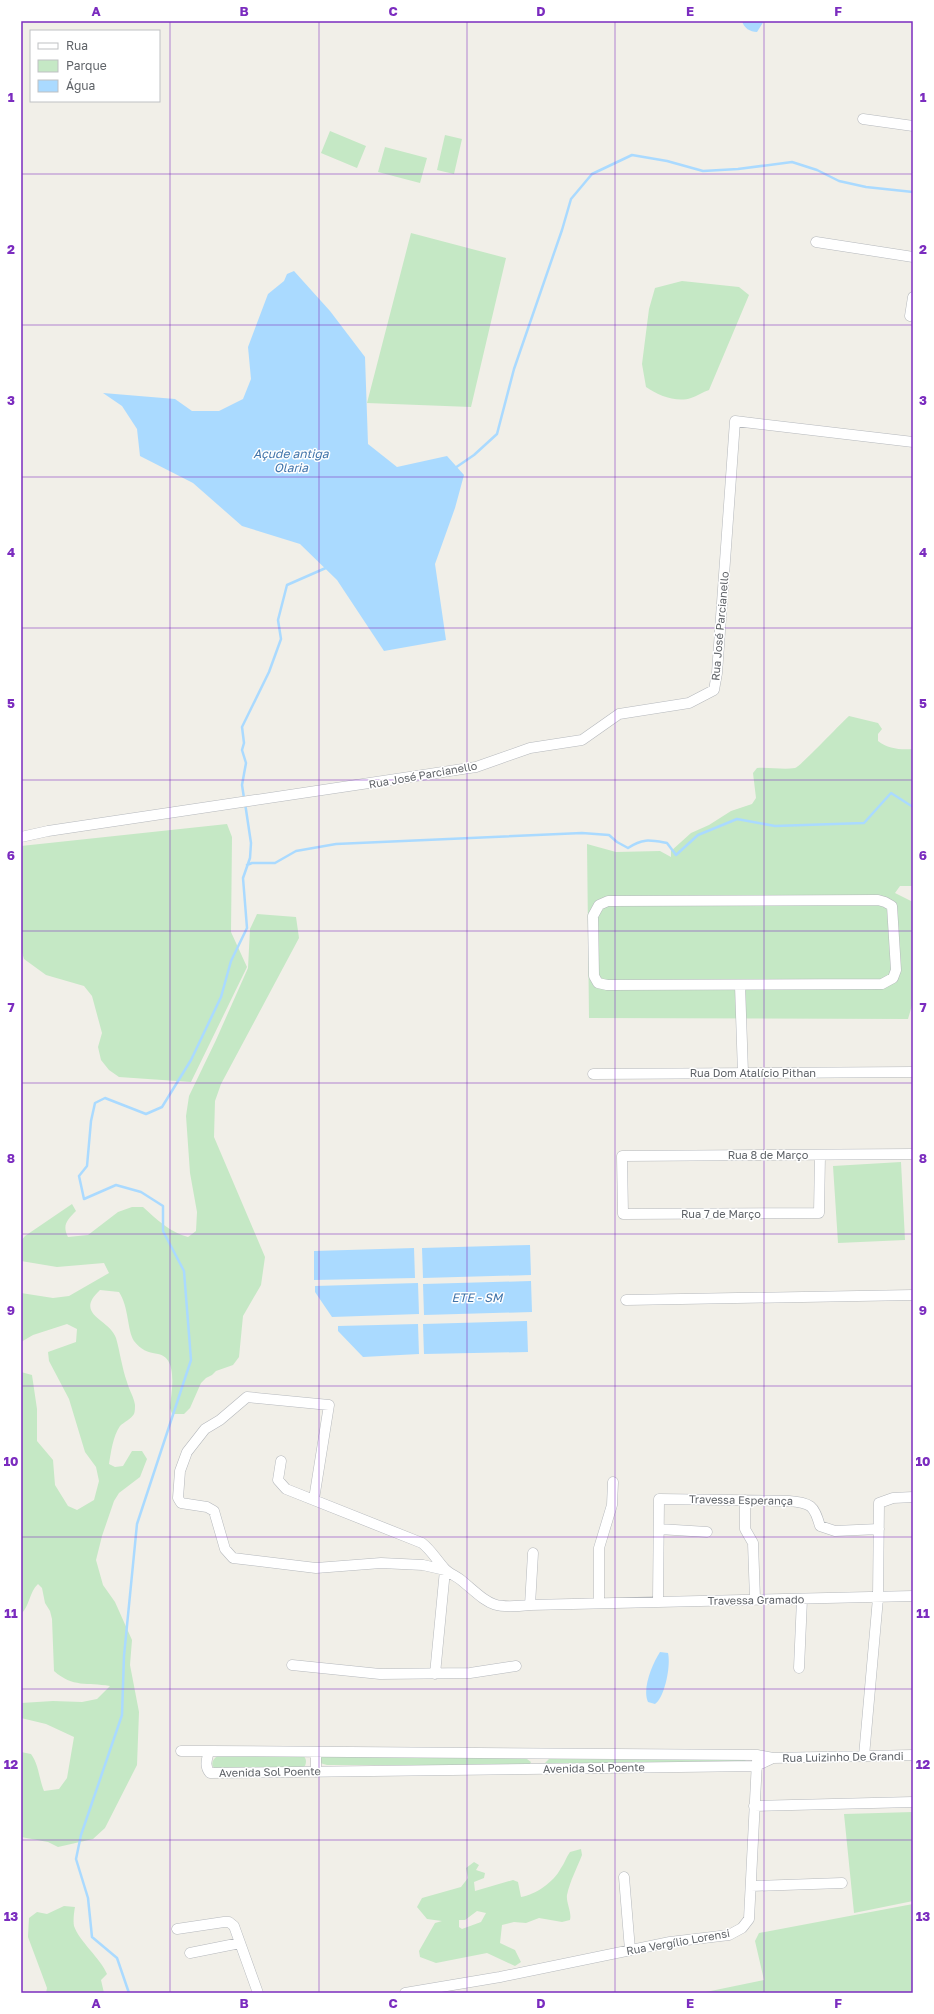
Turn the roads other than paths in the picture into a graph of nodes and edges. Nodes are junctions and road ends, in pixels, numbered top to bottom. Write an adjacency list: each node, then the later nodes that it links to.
1 (863, 119): 2 (street)
2 (913, 126)
3 (816, 242): 4 (street)
4 (913, 257)
5 (913, 297): 6 (street)
6 (910, 316)
7 (913, 442): 8 (street, Rua José Parcianello)
8 (21, 837)
9 (740, 985): 9 (street); 11 (street)
10 (913, 1072): 11 (street, Rua Dom Atalício Pithan)
11 (743, 1073): 12 (street, Rua Dom Atalício Pithan)
12 (593, 1074)
13 (820, 1154): 14 (street, Rua 8 de Março); 15 (street, Rua 8 de Março); 15 (street, Rua 7 de Março)
14 (913, 1154)
15 (622, 1156)
16 (913, 1295): 17 (street)
17 (626, 1300)
18 (281, 1461): 21 (street)
19 (613, 1482): 33 (street)
20 (913, 1497): 24 (street)
21 (314, 1499): 27 (street); 27 (street)
22 (745, 1500): 23 (street, Travessa Esperança); 24 (street, Travessa Esperança); 31 (street)
23 (659, 1529): 25 (street); 32 (street)
24 (879, 1529): 29 (street)
25 (707, 1532)
26 (533, 1553): 34 (street)
27 (445, 1570): 34 (street, Travessa Gramado); 38 (street)
28 (913, 1596): 29 (street, Travessa Gramado)
29 (878, 1598): 30 (street, Travessa Gramado); 45 (street)
30 (802, 1599): 31 (street, Travessa Gramado); 37 (street)
31 (755, 1600): 32 (street, Travessa Gramado)
32 (658, 1602): 33 (street, Travessa Gramado)
33 (599, 1603): 34 (street, Travessa Gramado)
34 (530, 1604)
35 (292, 1665): 38 (street)
36 (516, 1666): 38 (street)
37 (799, 1668)
38 (435, 1674)
39 (181, 1751): 40 (street)
40 (209, 1751): 41 (street, Avenida Sol Poente); 49 (street, Avenida Sol Poente)
41 (316, 1752): 42 (street, Avenida Sol Poente); 49 (street)
42 (540, 1753): 43 (street, Avenida Sol Poente); 48 (street)
43 (757, 1755): 46 (street, Rua Luizinho De Grandi); 47 (street)
44 (913, 1755): 45 (street, Rua Luizinho De Grandi)
45 (864, 1756): 46 (street, Rua Luizinho De Grandi)
46 (773, 1758): 47 (street, Rua Luizinho De Grandi)
47 (756, 1766): 48 (street, Avenida Sol Poente); 51 (street)
48 (539, 1769): 49 (street, Avenida Sol Poente)
49 (316, 1772)
50 (913, 1802): 51 (street)
51 (754, 1806): 54 (street, Rua Vergílio Lorensi)
52 (624, 1877): 57 (street)
53 (842, 1883): 54 (street)
54 (751, 1886): 57 (street, Rua Vergílio Lorensi)
55 (177, 1929): 56 (street)
56 (240, 1943): 58 (street); 60 (street)
57 (630, 1950): 59 (street, Rua Vergílio Lorensi)
58 (190, 1953)
59 (444, 1990): 61 (street, Rua Vergílio Lorensi)
60 (258, 1993)
61 (405, 1993)

